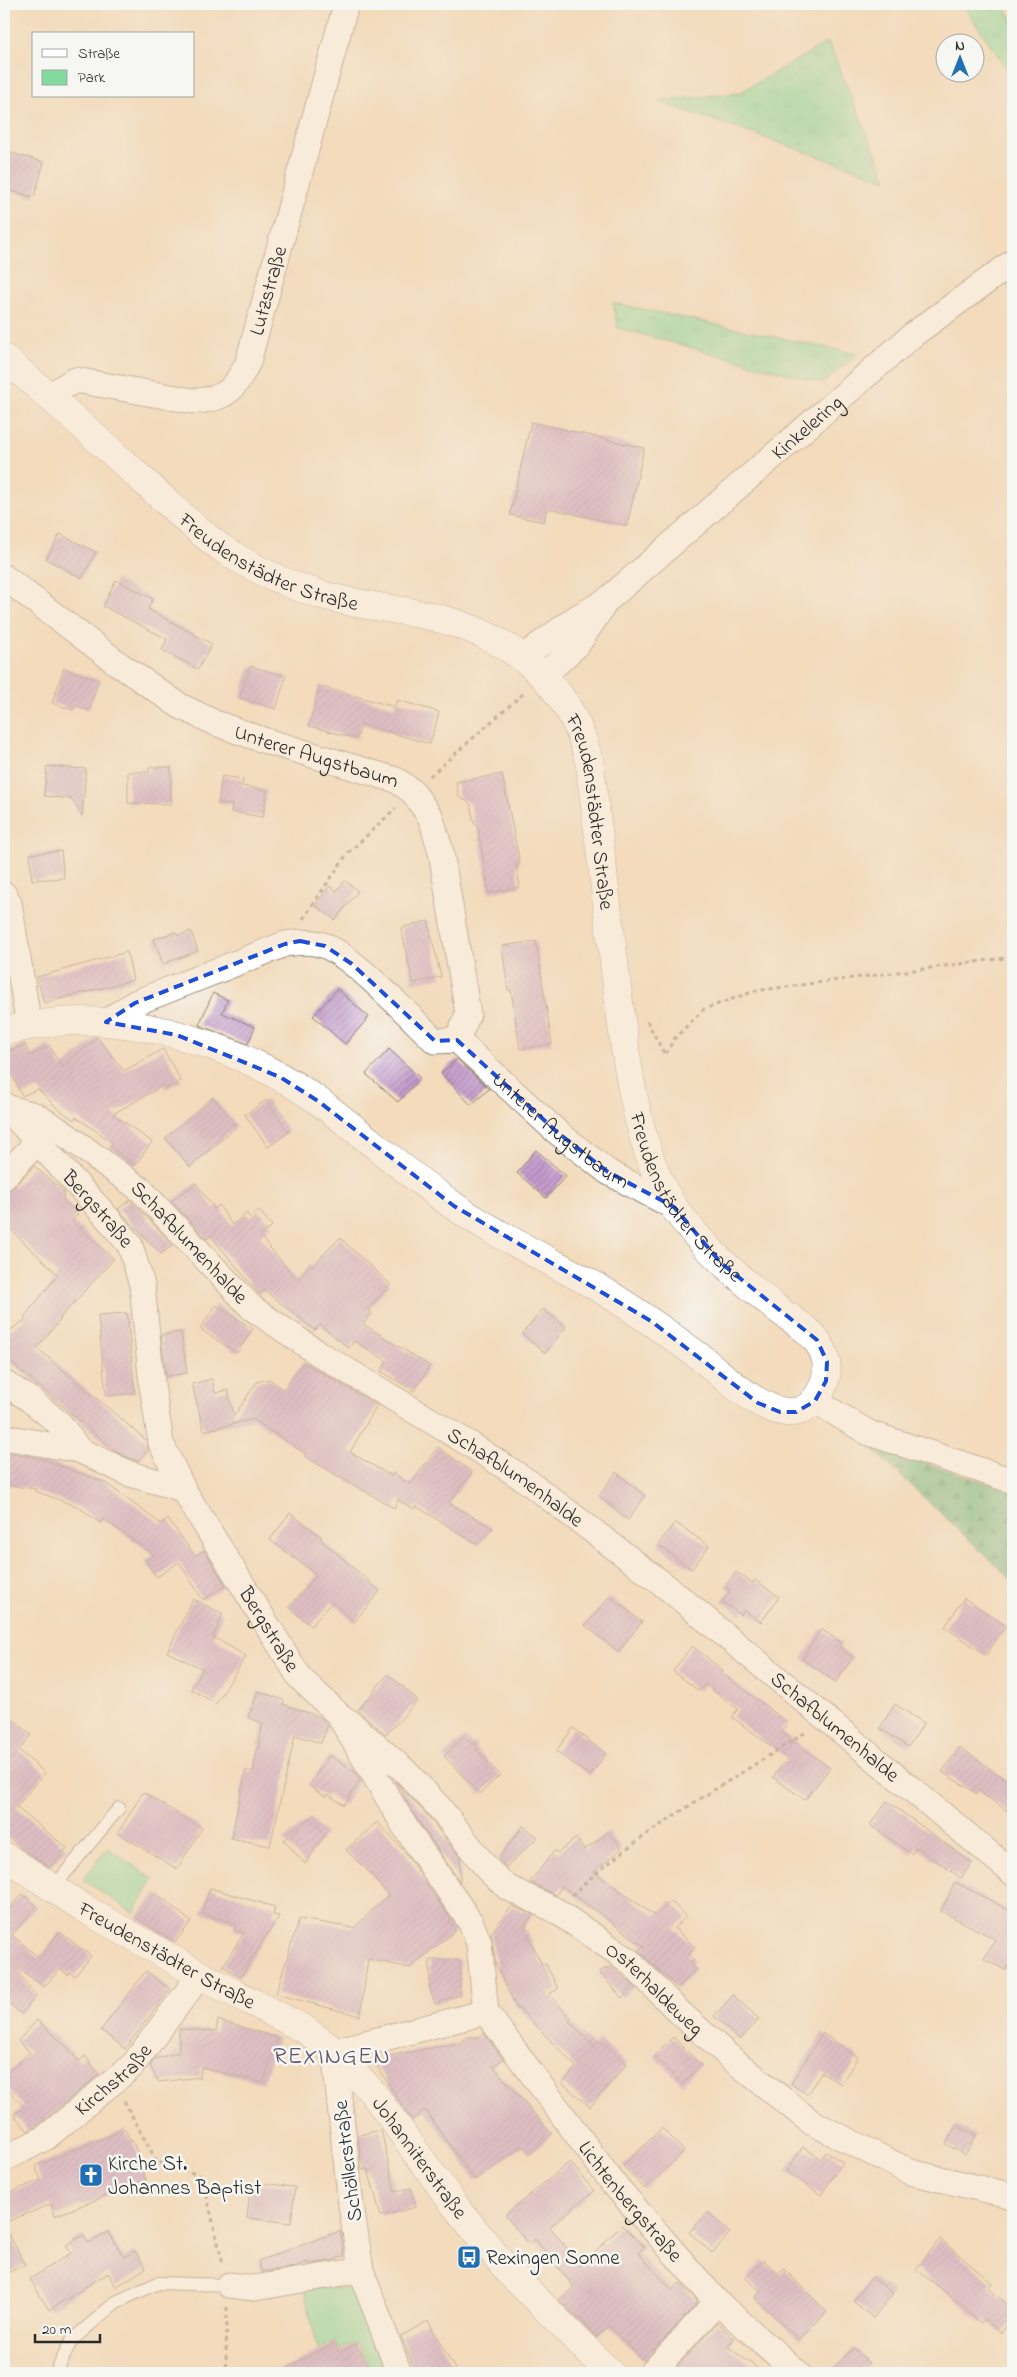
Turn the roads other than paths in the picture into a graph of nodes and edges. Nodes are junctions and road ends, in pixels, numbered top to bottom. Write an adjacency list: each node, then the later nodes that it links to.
1 (346, 4): 4 (street, Lutzstraße)
2 (1013, 262): 6 (street, Kinkelering)
3 (4, 358): 4 (street, Freudenstädter Straße)
4 (48, 396): 7 (street, Freudenstädter Straße)
5 (4, 577): 12 (street, Unterer Augstbaum)
6 (606, 601): 7 (street, Kinkelering); 8 (street, Kinkelering)
7 (523, 657): 8 (street, Freudenstädter Straße)
8 (544, 675): 16 (street, Freudenstädter Straße)
9 (4, 894): 11 (street)
10 (106, 1022): 11 (street); 12 (street); 18 (street)
11 (16, 1028)
12 (457, 1040): 16 (street, Unterer Augstbaum)
13 (5, 1106): 14 (street, Bergstraße); 26 (street, Schafblumenhalde)
14 (37, 1142): 15 (street); 22 (street, Bergstraße)
15 (4, 1177)
16 (674, 1207): 18 (street, Freudenstädter Straße)
17 (4, 1383): 20 (street)
18 (815, 1401): 21 (street)
19 (4, 1438): 20 (street)
20 (79, 1450): 22 (street)
21 (1013, 1481)
22 (183, 1489): 23 (street, Bergstraße)
23 (338, 1714): 29 (street, Bergstraße); 32 (street, Osterhaldeweg)
24 (119, 1808): 27 (lane)
25 (4, 1856): 27 (street, Freudenstädter Straße)
26 (1013, 1873)
27 (54, 1888): 28 (street, Freudenstädter Straße)
28 (200, 1975): 30 (street, Freudenstädter Straße); 31 (street, Kirchstraße)
29 (486, 2012): 30 (street); 35 (street, Lichtenbergstraße)
30 (334, 2051): 33 (street, Schöllerstraße); 38 (street, Johanniterstraße)
31 (4, 2159)
32 (1013, 2196)
33 (361, 2270): 34 (street); 37 (street, Schöllerstraße)
34 (229, 2285): 36 (lane)
35 (717, 2302): 39 (street); 40 (street, Lichtenbergstraße)
36 (56, 2373)
37 (399, 2373)
38 (610, 2373)
39 (652, 2373)
40 (798, 2373)

